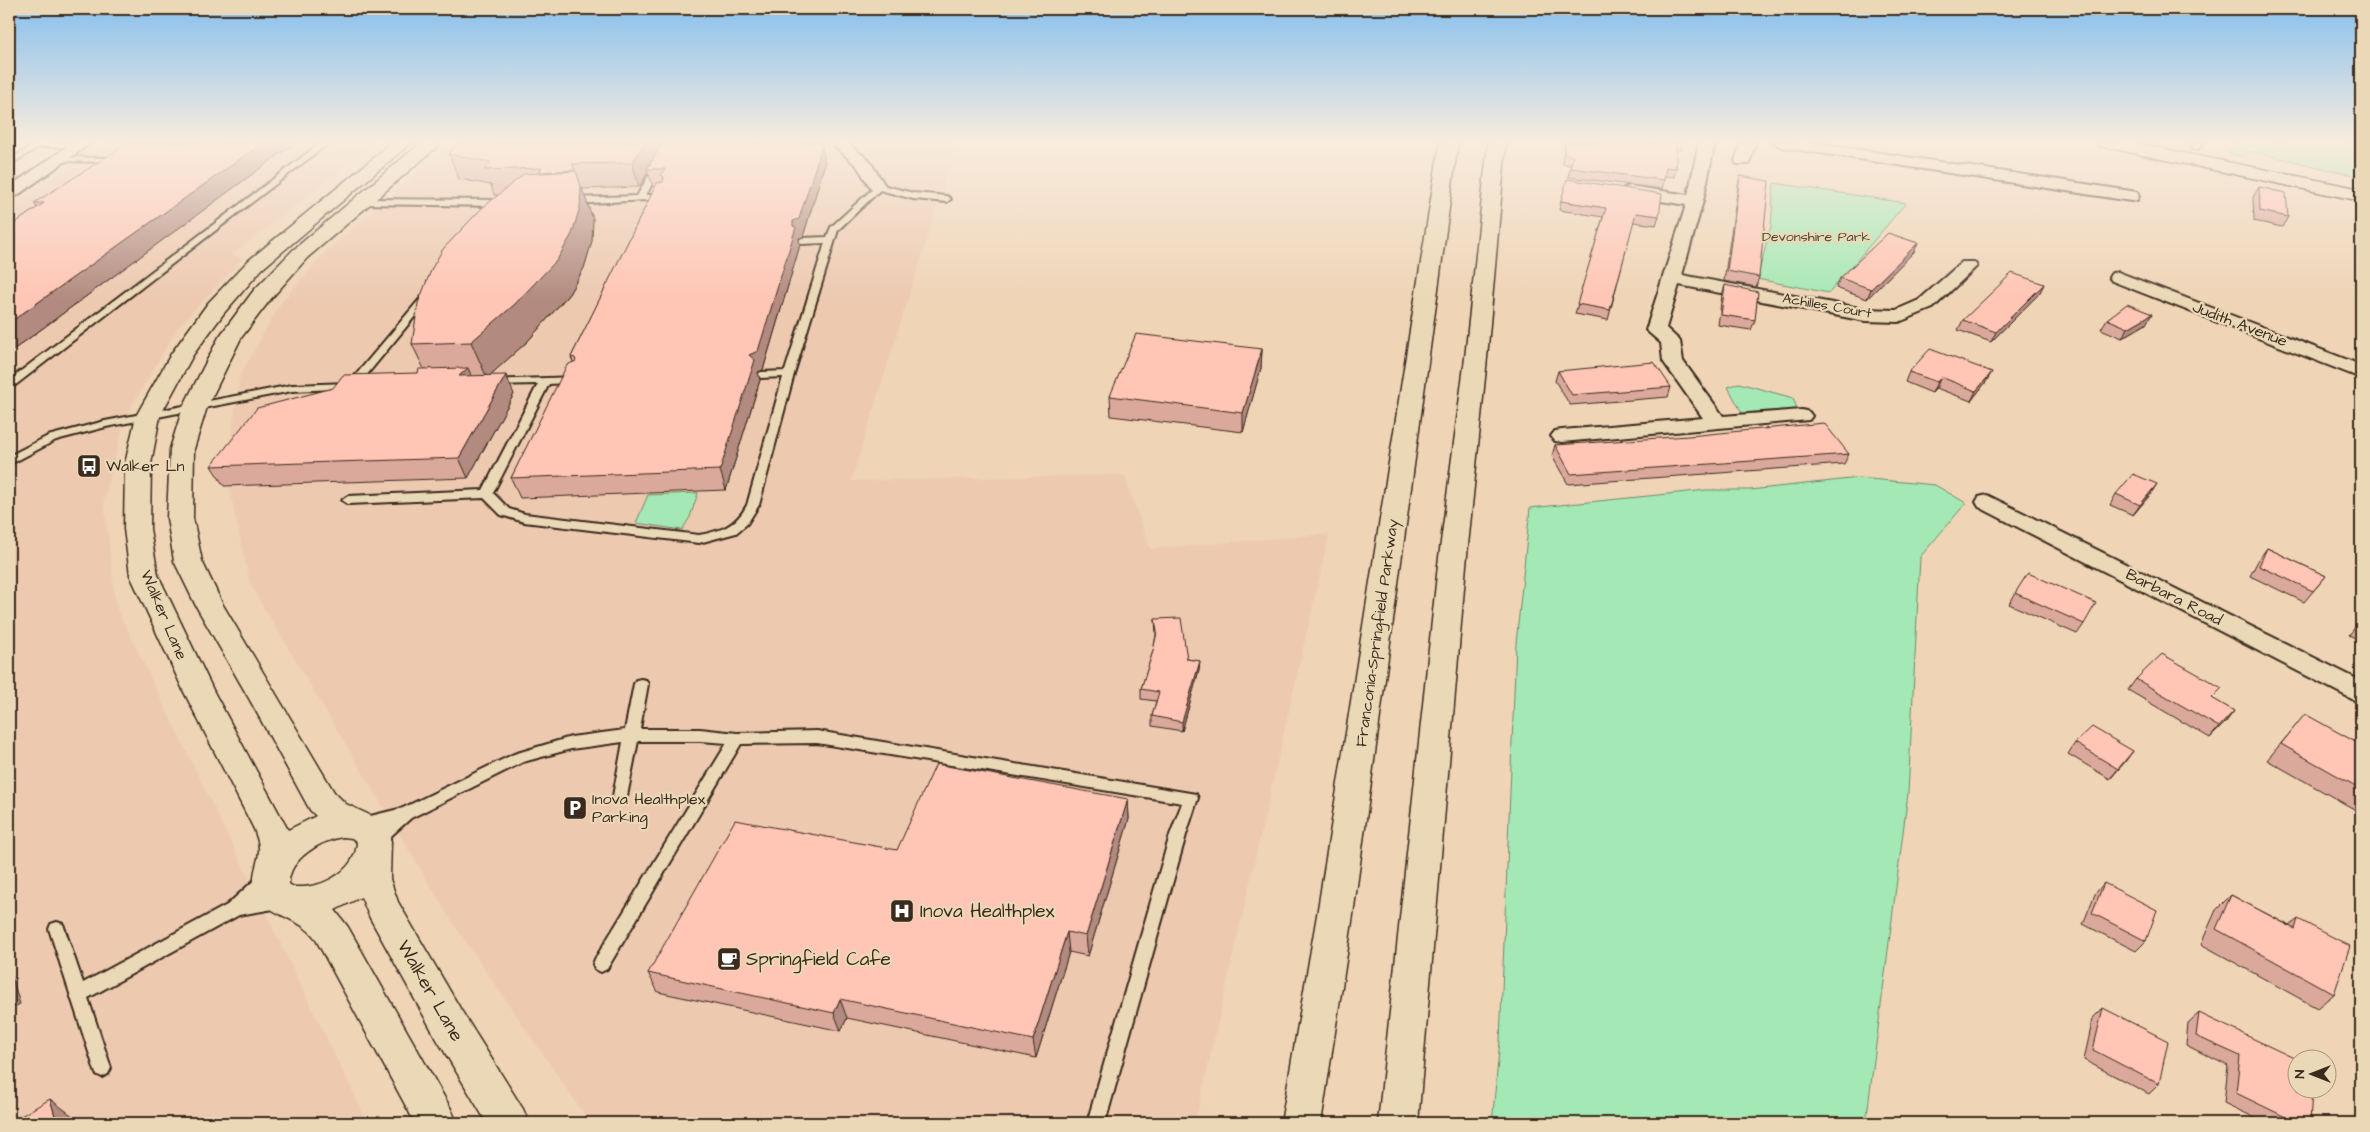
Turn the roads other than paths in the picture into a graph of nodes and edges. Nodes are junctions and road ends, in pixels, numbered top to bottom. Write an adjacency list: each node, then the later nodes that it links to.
1 (257, 195): 32 (lane)
2 (339, 195): 36 (main road, Walker Lane)
3 (369, 195): 18 (main road)
4 (642, 195): 13 (lane)
5 (870, 195): 20 (lane)
6 (908, 195): 15 (lane)
7 (1441, 195): 60 (main road, Franconia-Springfield Parkway)
8 (1492, 195): 61 (main road)
9 (1654, 195): 17 (street)
10 (1696, 195): 17 (street)
11 (2125, 195): 12 (street)
12 (2131, 196)
13 (640, 198): 14 (lane); 16 (lane)
14 (664, 198)
15 (948, 200)
16 (564, 201)
17 (1695, 201): 23 (street)
18 (361, 202): 19 (lane); 35 (main road)
19 (507, 205)
20 (829, 240): 21 (lane); 27 (lane)
21 (802, 241)
22 (1968, 266): 23 (street, Achilles Court)
23 (1670, 278): 38 (street)
24 (2118, 278): 26 (street, Judith Avenue)
25 (435, 287): 33 (lane)
26 (2361, 372)
27 (789, 374): 28 (lane); 41 (lane)
28 (761, 375)
29 (577, 380): 30 (lane)
30 (545, 381): 31 (lane); 41 (lane)
31 (477, 383)
32 (9, 385)
33 (352, 386): 34 (lane); 35 (lane)
34 (371, 386)
35 (194, 407): 36 (lane); 50 (main road)
36 (148, 416): 40 (lane); 51 (main road, Walker Lane)
37 (1802, 416): 38 (street)
38 (1717, 423): 39 (street)
39 (1562, 436)
40 (9, 462)
41 (487, 494): 42 (lane)
42 (348, 500)
43 (1987, 502): 45 (street, Barbara Road)
44 (641, 684): 46 (lane)
45 (2361, 692)
46 (632, 735): 47 (lane); 48 (lane); 49 (lane)
47 (737, 739): 54 (lane); 59 (lane)
48 (620, 796)
49 (406, 813): 50 (lane); 50 (lane)
50 (363, 838): 51 (main road); 51 (main road); 58 (main road, Walker Lane)
51 (280, 887): 52 (lane); 52 (lane); 57 (main road)
52 (233, 910): 55 (lane)
53 (57, 929): 55 (lane)
54 (601, 964)
55 (78, 995): 56 (lane)
56 (102, 1068)
57 (437, 1123)
58 (510, 1123)
59 (1096, 1123)
60 (1301, 1123)
61 (1398, 1123)

